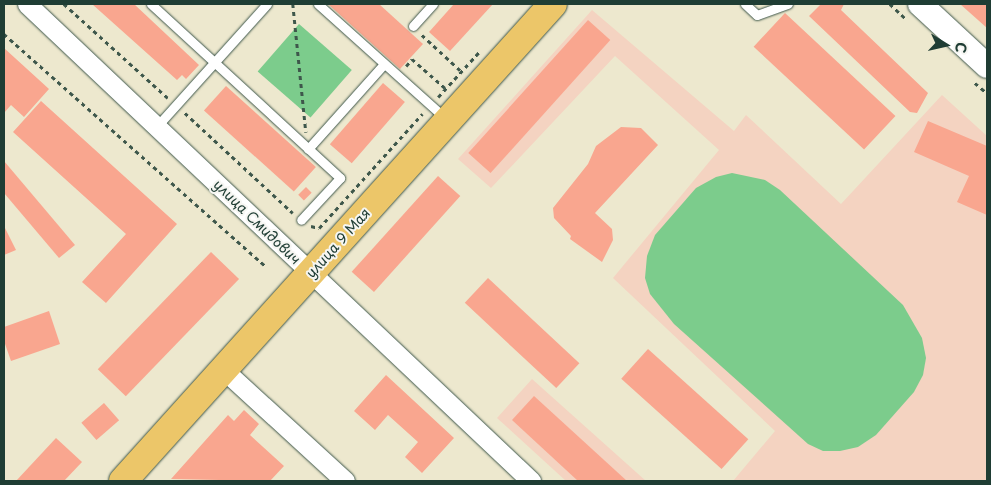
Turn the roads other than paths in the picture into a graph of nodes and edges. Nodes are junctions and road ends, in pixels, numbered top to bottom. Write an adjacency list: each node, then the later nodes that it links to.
1 (27, 4): 15 (street, улица Смидович)
2 (151, 4): 11 (lane)
3 (267, 4): 11 (lane)
4 (318, 4): 12 (lane)
5 (433, 4): 10 (lane)
6 (745, 4): 7 (lane)
7 (788, 4)
8 (920, 4): 13 (street)
9 (544, 7): 14 (main road, улица 9 Мая)
10 (413, 26)
11 (214, 62): 15 (lane); 16 (lane)
12 (384, 64): 14 (lane); 16 (lane)
13 (987, 66)
14 (439, 113): 18 (main road, улица 9 Мая)
15 (158, 125): 18 (street, улица Смидович)
16 (308, 148): 17 (lane)
17 (304, 223)
18 (310, 274): 19 (main road, улица 9 Мая); 22 (street, улица Смидович)
19 (225, 371): 20 (main road, улица 9 Мая); 21 (street)
20 (123, 481)
21 (345, 481)
22 (531, 481)

